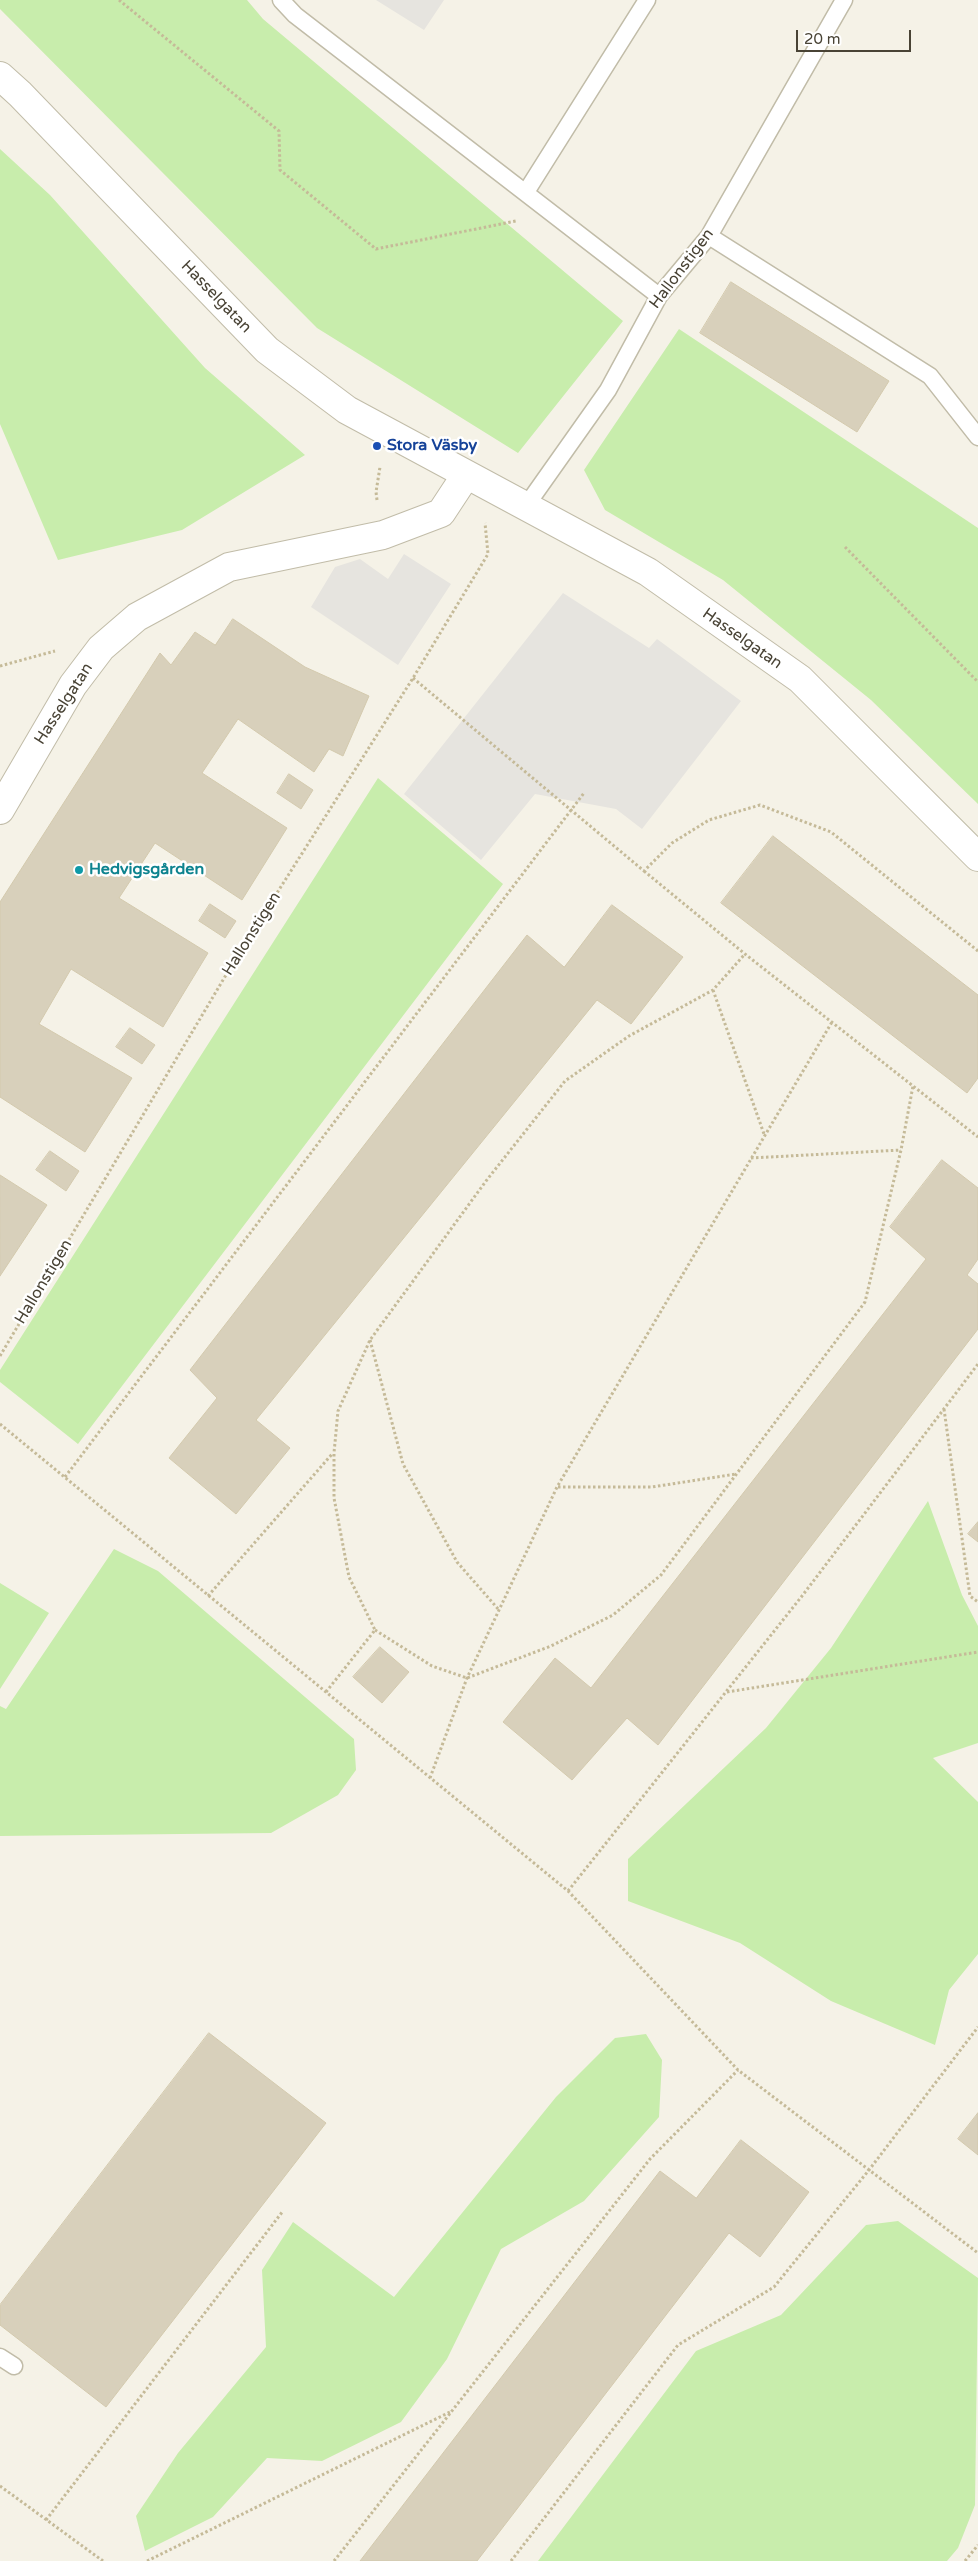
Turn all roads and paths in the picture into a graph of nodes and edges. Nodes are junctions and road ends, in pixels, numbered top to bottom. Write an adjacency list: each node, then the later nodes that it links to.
1 (119, 0): 7 (path)
2 (281, 0): 6 (lane)
3 (646, 0): 6 (lane)
4 (844, 0): 8 (lane, Hallonstigen)
5 (0, 76): 12 (street, Hasselgatan)
6 (526, 192): 7 (lane)
7 (552, 214): 9 (lane)
8 (709, 236): 9 (lane, Hallonstigen); 10 (lane)
9 (659, 296): 13 (lane, Hallonstigen)
10 (978, 437)
11 (381, 459): 15 (path)
12 (466, 475): 13 (street, Hasselgatan); 15 (street, Hasselgatan)
13 (526, 506): 24 (street, Hasselgatan)
14 (484, 519): 19 (path, Hallonstigen)
15 (382, 534): 17 (street, Hasselgatan)
16 (845, 547): 20 (path)
17 (101, 648): 18 (path); 22 (street, Hasselgatan)
18 (0, 666)
19 (413, 678): 23 (path); 36 (path, Hallonstigen)
20 (978, 682)
21 (584, 793): 23 (path)
22 (0, 810)
23 (571, 810): 25 (path); 42 (path)
24 (978, 857)
25 (644, 871): 26 (path); 27 (path)
26 (978, 951)
27 (745, 954): 28 (path); 29 (path)
28 (713, 990): 31 (path); 35 (path)
29 (832, 1022): 30 (path); 31 (path)
30 (913, 1086): 32 (path); 33 (path)
31 (764, 1135): 34 (path)
32 (978, 1137)
33 (901, 1150): 34 (path); 41 (path)
34 (751, 1158): 43 (path)
35 (370, 1340): 40 (path); 46 (path)
36 (0, 1356)
37 (978, 1364): 38 (path)
38 (944, 1409): 45 (path); 51 (path)
39 (0, 1424): 42 (path)
40 (334, 1453): 44 (path); 47 (path)
41 (736, 1474): 43 (path); 49 (path)
42 (65, 1478): 44 (path)
43 (557, 1487): 46 (path)
44 (208, 1596): 50 (path)
45 (978, 1602)
46 (499, 1610): 49 (path)
47 (376, 1630): 49 (path); 50 (path)
48 (978, 1652): 51 (path)
49 (467, 1678): 52 (path)
50 (326, 1692): 52 (path)
51 (726, 1692): 53 (path)
52 (430, 1778): 53 (path)
53 (568, 1891): 55 (path)
54 (978, 2027): 56 (path)
55 (738, 2070): 56 (path); 61 (path)
56 (869, 2170): 58 (path); 68 (path)
57 (283, 2211): 63 (path)
58 (978, 2253)
59 (0, 2357): 60 (lane)
60 (14, 2366)
61 (450, 2412): 66 (path); 67 (path)
62 (0, 2486): 63 (path)
63 (46, 2520): 65 (path)
64 (978, 2544): 69 (path)
65 (103, 2561)
66 (147, 2561)
67 (334, 2561)
68 (511, 2561)
69 (966, 2561)

